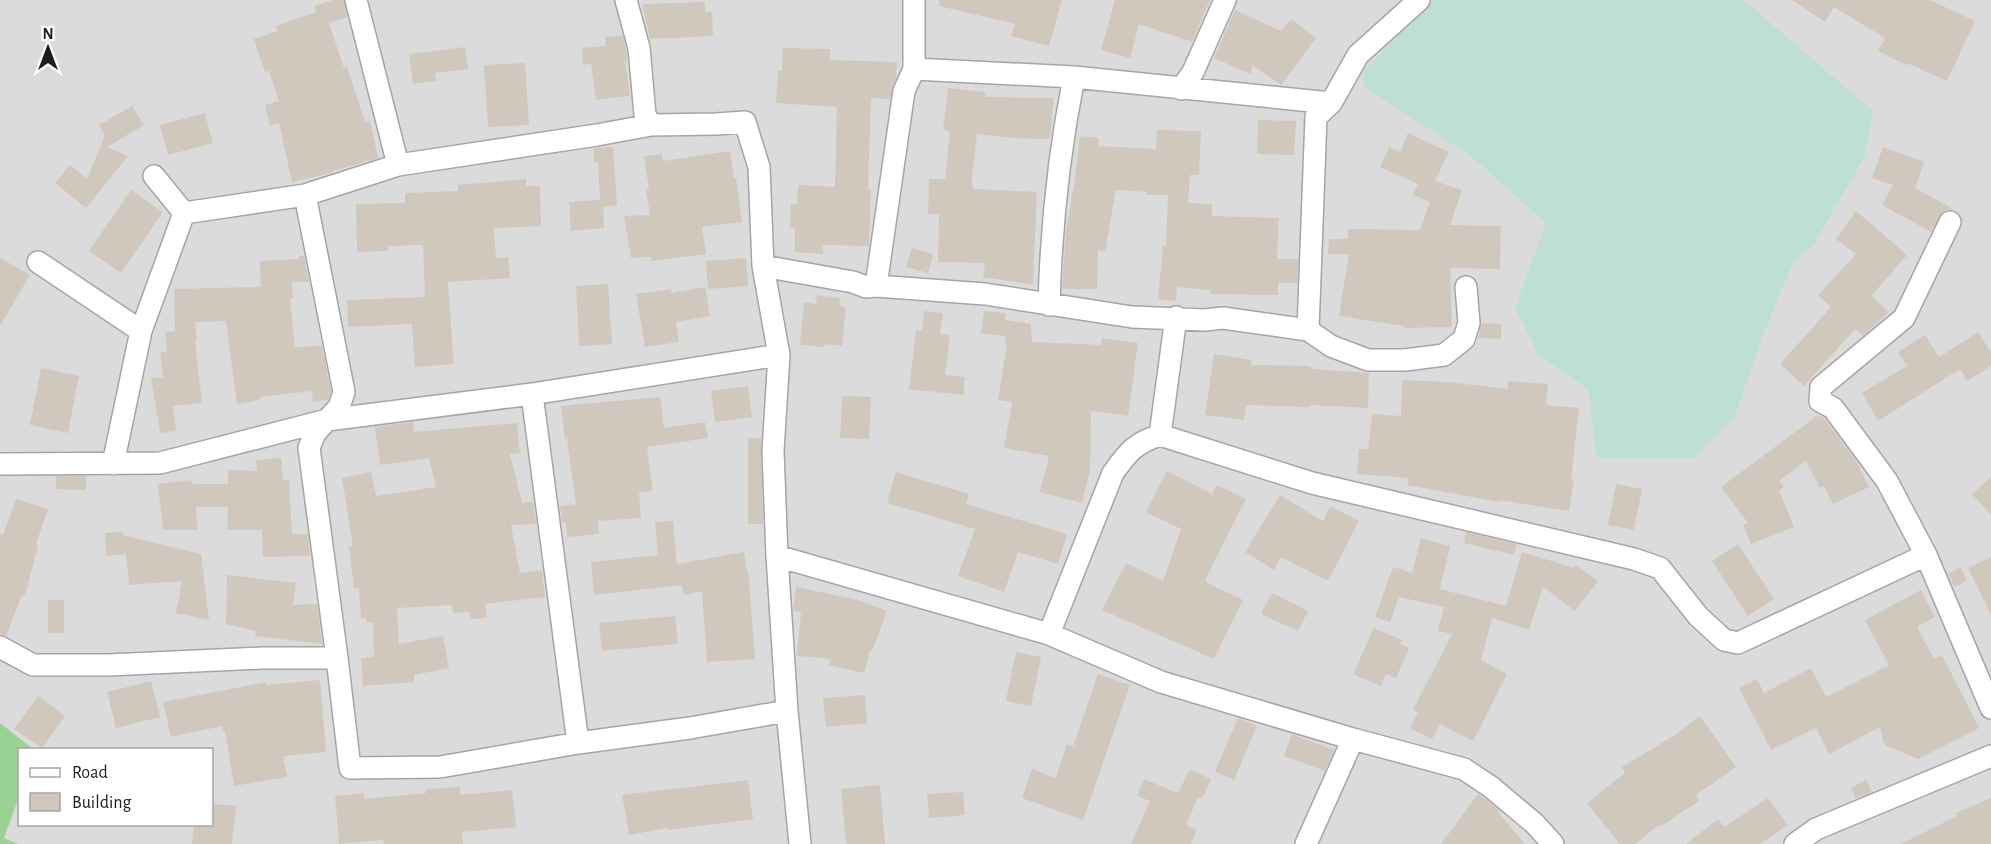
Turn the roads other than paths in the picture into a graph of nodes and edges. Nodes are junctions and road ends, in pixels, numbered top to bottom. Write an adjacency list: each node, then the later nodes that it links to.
1 (356, 0): 11 (street)
2 (626, 0): 10 (street)
3 (914, 0): 6 (street)
4 (1225, 0): 8 (street)
5 (1419, 0): 9 (street)
6 (914, 69): 7 (street); 18 (street)
7 (1074, 77): 8 (street); 20 (street)
8 (1181, 89): 9 (street)
9 (1330, 104): 22 (street)
10 (651, 125): 11 (street); 17 (street)
11 (398, 165): 13 (street)
12 (154, 176): 14 (street)
13 (305, 195): 14 (street); 26 (street)
14 (184, 213): 23 (street)
15 (1950, 222): 30 (street)
16 (38, 262): 23 (street)
17 (763, 266): 18 (street); 24 (street)
18 (876, 286): 20 (street)
19 (1466, 287): 22 (street)
20 (1049, 305): 21 (street)
21 (1176, 317): 22 (street); 27 (street)
22 (1308, 330)
23 (141, 331): 29 (street)
24 (779, 355): 25 (street); 31 (street)
25 (532, 394): 26 (street); 38 (street)
26 (327, 420): 29 (street); 34 (street)
27 (1160, 435): 30 (street); 32 (street)
28 (0, 464): 29 (street)
29 (113, 464)
30 (1926, 555): 35 (street)
31 (777, 556): 32 (street); 36 (street)
32 (1049, 634): 37 (street)
33 (0, 647): 34 (street)
34 (338, 658): 38 (street)
35 (1991, 708)
36 (787, 711): 38 (street); 40 (street)
37 (1353, 739): 41 (street); 42 (street)
38 (578, 743)
39 (1991, 756): 43 (street)
40 (800, 844)
41 (1306, 844)
42 (1553, 844)
43 (1795, 844)

